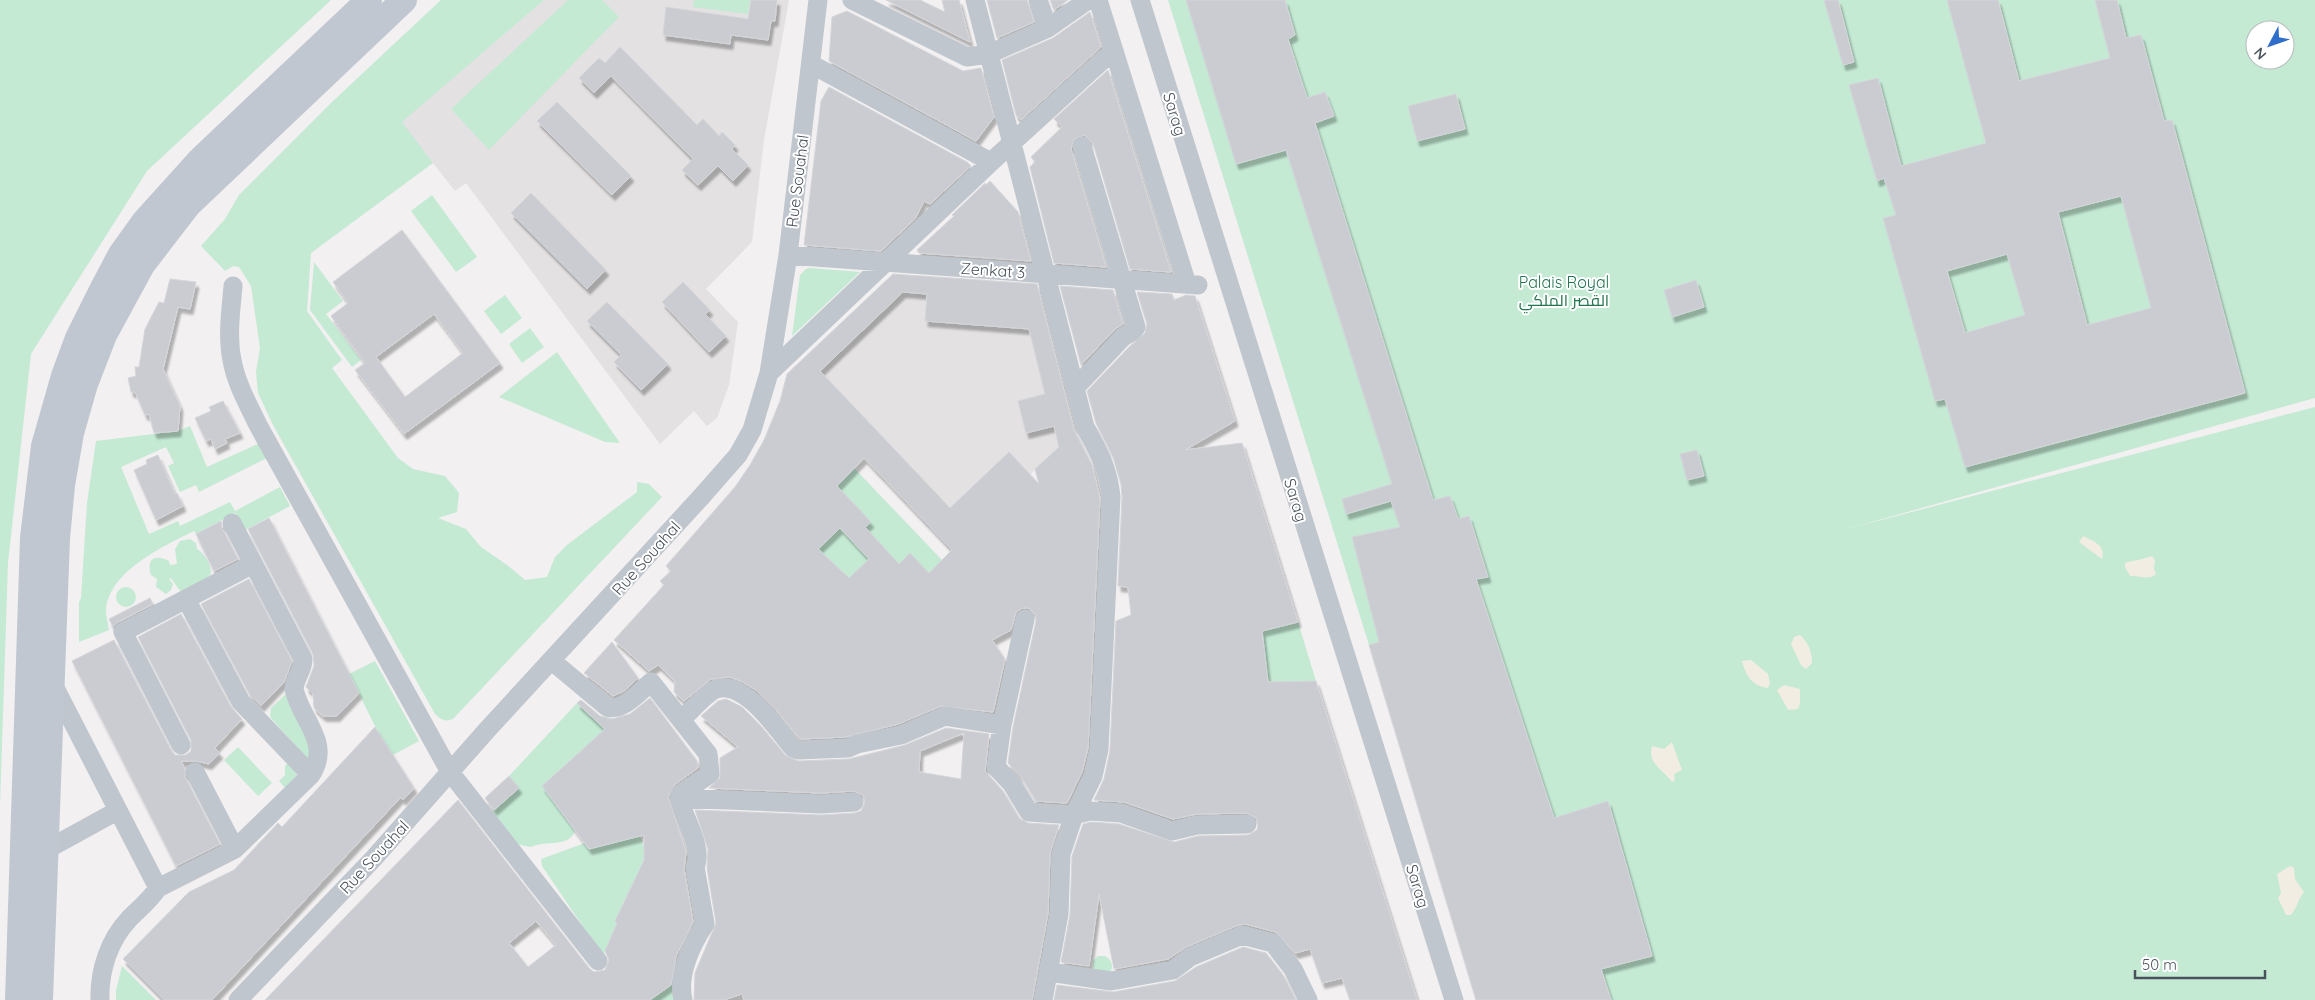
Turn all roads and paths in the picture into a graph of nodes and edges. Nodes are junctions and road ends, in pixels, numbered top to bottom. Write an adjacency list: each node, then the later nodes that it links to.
1 (369, 0): 46 (main road)
2 (404, 0): 29 (main road)
3 (818, 0): 13 (street, Rue Souahal)
4 (852, 0): 11 (street)
5 (975, 0): 11 (street)
6 (1038, 0): 10 (street)
7 (1088, 0): 10 (street)
8 (1098, 0): 12 (street)
9 (1140, 0): 53 (street, Sarag)
10 (1048, 28): 11 (street)
11 (989, 54): 14 (street)
12 (1115, 54): 14 (street); 20 (street, Zenkat 3)
13 (811, 64): 16 (street); 17 (street, Rue Souahal)
14 (1012, 143): 16 (street); 19 (street)
15 (1082, 146): 20 (street)
16 (991, 162): 18 (street)
17 (788, 255): 18 (street, Zenkat 3); 22 (street, Rue Souahal)
18 (887, 262): 19 (street, Zenkat 3); 22 (street)
19 (1045, 274): 20 (street, Zenkat 3); 23 (street)
20 (1120, 279): 23 (street)
21 (233, 286): 34 (street)
22 (769, 373): 28 (street, Rue Souahal)
23 (1075, 388): 39 (street)
24 (232, 524): 25 (street)
25 (254, 564): 26 (street); 35 (street)
26 (186, 598): 32 (street); 35 (street)
27 (1025, 620): 31 (street)
28 (552, 661): 30 (street); 34 (street, Rue Souahal)
29 (52, 682): 38 (street); 42 (main road)
30 (681, 720): 31 (street); 36 (street)
31 (1002, 725): 39 (street)
32 (181, 745)
33 (195, 772): 41 (street)
34 (450, 772): 44 (street); 49 (street, Rue Souahal)
35 (311, 775): 41 (street)
36 (679, 798): 37 (street); 50 (street)
37 (854, 802)
38 (118, 810): 42 (street); 43 (street)
39 (1074, 815): 40 (street); 45 (street)
40 (1247, 824)
41 (235, 849): 43 (street)
42 (46, 850): 47 (main road)
43 (158, 888): 48 (street)
44 (598, 961)
45 (1049, 972): 51 (street); 52 (street)
46 (18, 1000)
47 (40, 1000)
48 (100, 1000)
49 (238, 1000)
50 (684, 1000)
51 (1043, 1000)
52 (1308, 1000)
53 (1454, 1000)

